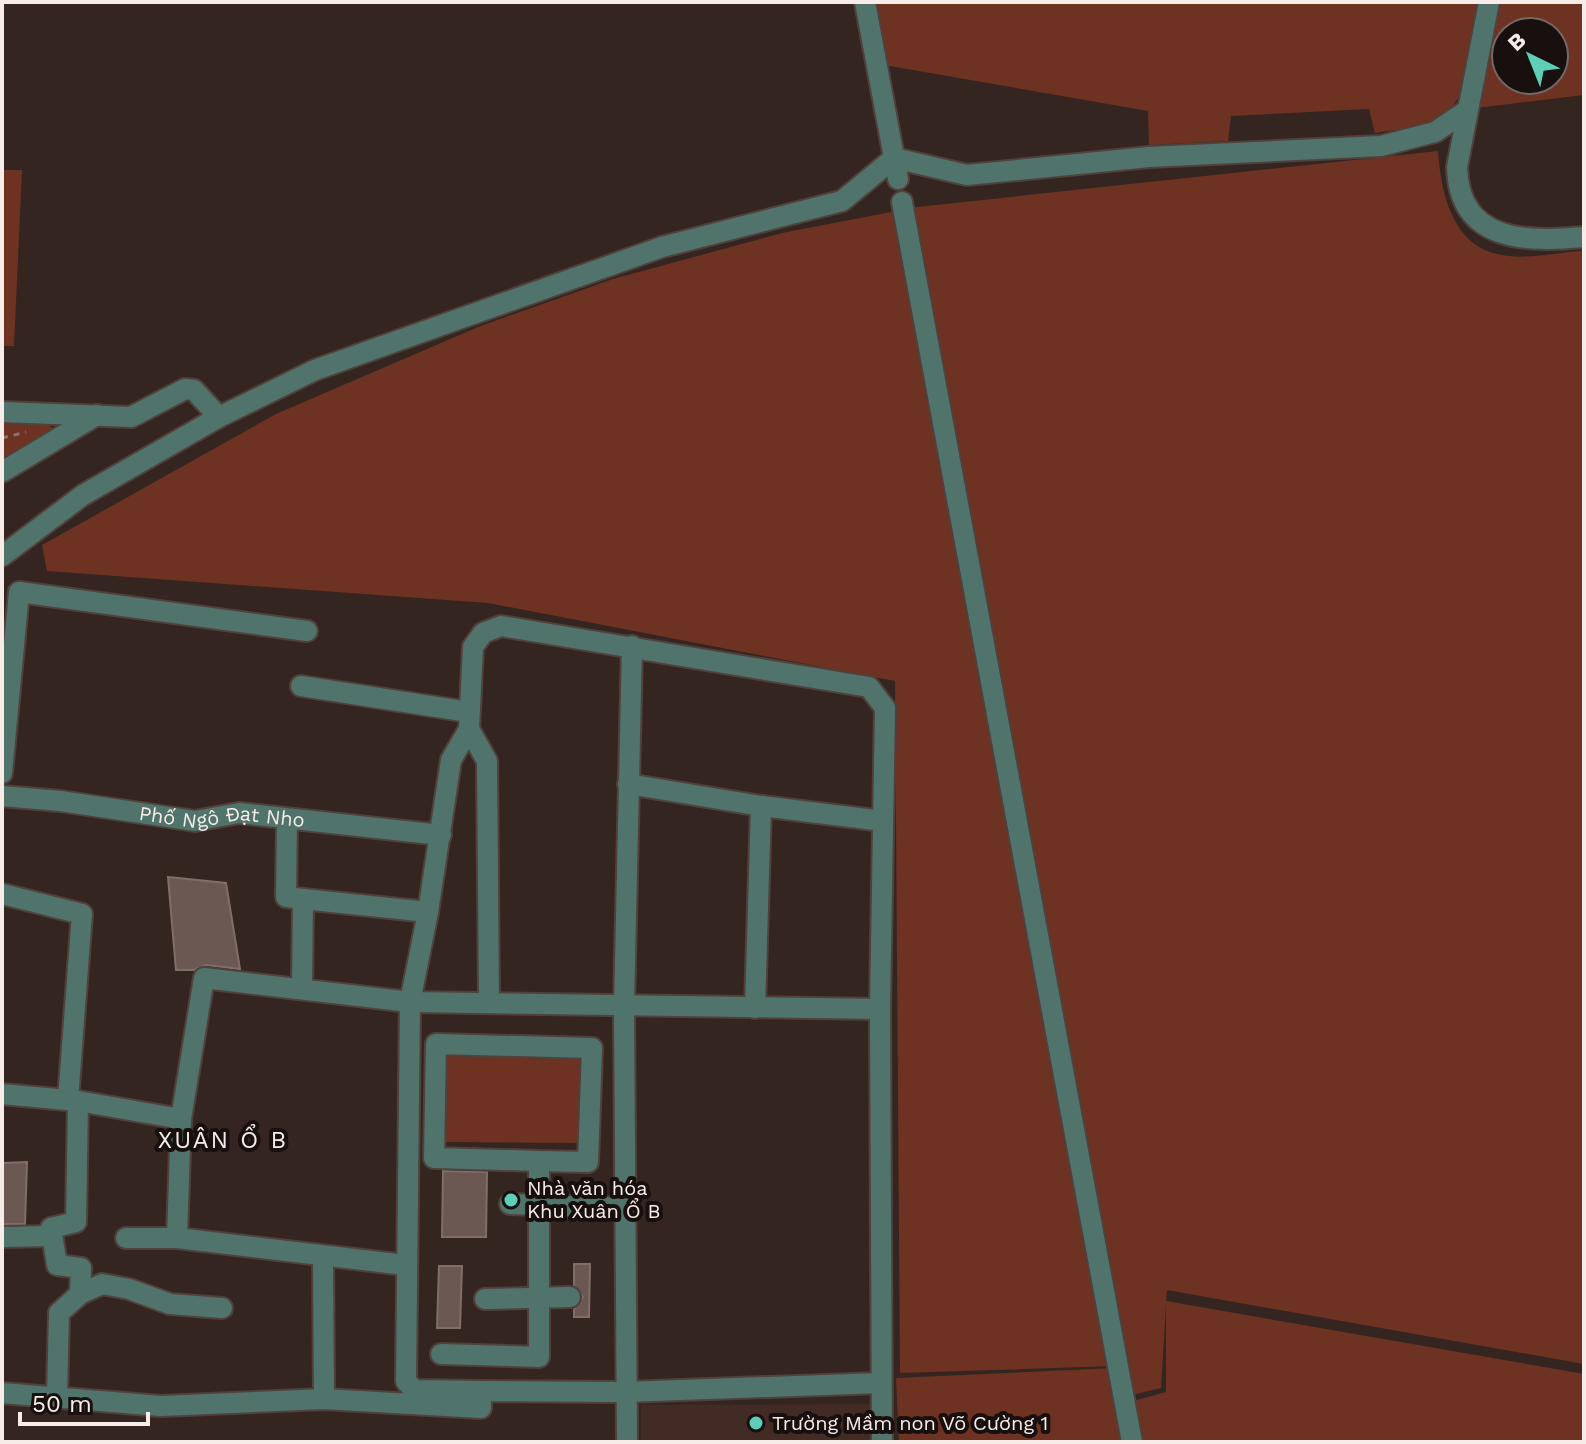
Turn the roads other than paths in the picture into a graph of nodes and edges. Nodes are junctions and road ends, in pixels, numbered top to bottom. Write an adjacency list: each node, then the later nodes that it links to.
1 (865, 2): 4 (street)
2 (1489, 2): 3 (street)
3 (1466, 111): 4 (street); 7 (street)
4 (894, 158): 5 (street); 10 (street)
5 (898, 179)
6 (902, 202): 61 (street)
7 (1584, 237)
8 (2, 412): 9 (street)
9 (97, 415): 10 (street); 11 (street)
10 (219, 417): 12 (street)
11 (2, 472)
12 (2, 556)
13 (9, 624): 14 (street); 18 (street)
14 (307, 631)
15 (632, 646): 17 (street); 19 (street); 23 (street)
16 (301, 686): 17 (street)
17 (469, 720): 24 (street); 29 (street)
18 (2, 773)
19 (628, 784): 21 (street); 31 (street)
20 (2, 796): 22 (street, Phố Ngô Đạt Nho)
21 (761, 806): 23 (street); 32 (street)
22 (287, 819): 24 (street, Phố Ngô Đạt Nho); 26 (street)
23 (883, 821): 33 (street)
24 (441, 835): 27 (street)
25 (2, 894): 35 (street)
26 (303, 899): 27 (street); 28 (street)
27 (428, 912): 30 (street)
28 (302, 989): 30 (street); 36 (street)
29 (489, 1001): 30 (street); 31 (street)
30 (410, 1002): 46 (street)
31 (624, 1008): 32 (street); 40 (street)
32 (755, 1008): 33 (street)
33 (880, 1009): 53 (street)
34 (2, 1094): 35 (street)
35 (73, 1101): 36 (street); 41 (street)
36 (181, 1119): 44 (street)
37 (539, 1161): 37 (street); 39 (street)
38 (510, 1204): 39 (street)
39 (540, 1205): 40 (street); 48 (street)
40 (626, 1208): 55 (street)
41 (52, 1236): 42 (street); 47 (street)
42 (2, 1237)
43 (126, 1238): 44 (street)
44 (177, 1238): 45 (street)
45 (323, 1256): 46 (street); 58 (street)
46 (405, 1265): 54 (street)
47 (80, 1294): 51 (street); 57 (street)
48 (539, 1297): 49 (street); 50 (street); 52 (street)
49 (570, 1297)
50 (485, 1299)
51 (222, 1308)
52 (441, 1354)
53 (880, 1383): 55 (street); 60 (street)
54 (481, 1391): 55 (street); 58 (street)
55 (625, 1392): 59 (street)
56 (2, 1393): 57 (street)
57 (57, 1397): 58 (street)
58 (324, 1399)
59 (627, 1442)
60 (882, 1442)
61 (1132, 1442)

